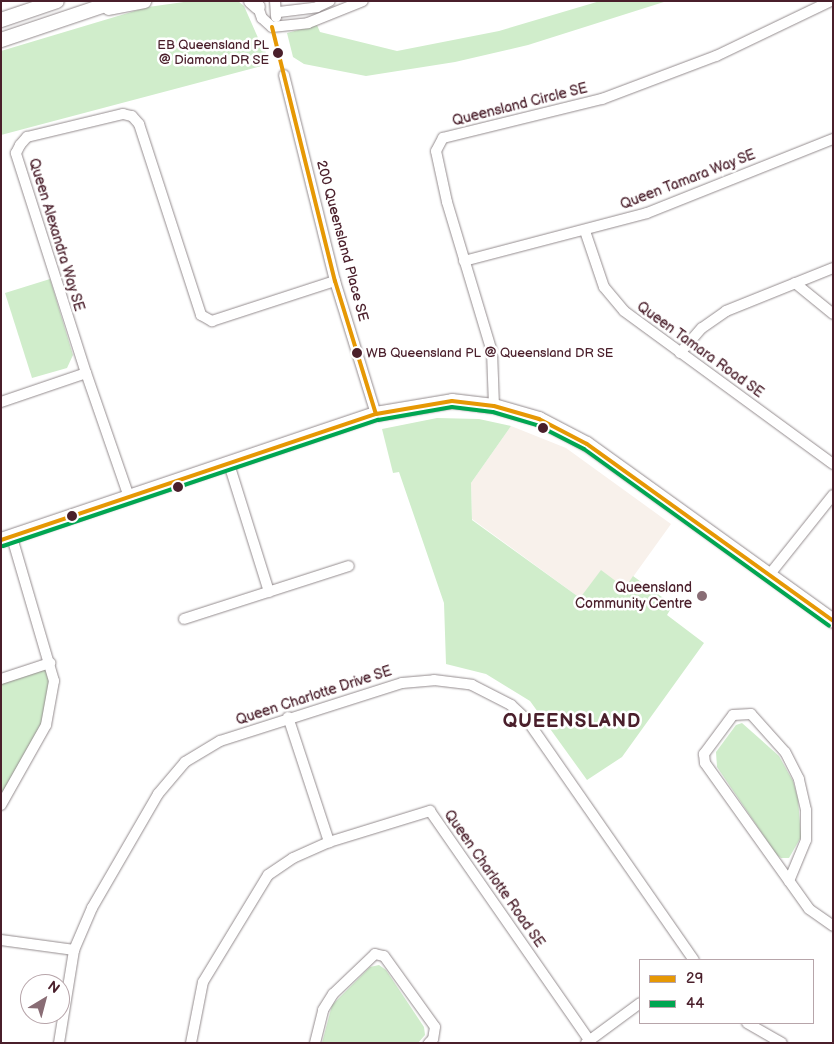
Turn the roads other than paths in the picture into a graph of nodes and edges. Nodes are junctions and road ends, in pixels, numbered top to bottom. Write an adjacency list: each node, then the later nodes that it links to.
1 (57, 1): 11 (street)
2 (117, 1): 10 (street)
3 (144, 1): 10 (street)
4 (276, 1): 9 (street)
5 (330, 1): 9 (street)
6 (363, 1): 12 (street)
7 (831, 1): 17 (street, Queensland Circle SE)
8 (255, 3): 12 (street)
9 (279, 12): 12 (street)
10 (76, 15): 13 (street)
11 (1, 20)
12 (272, 27)
13 (1, 40)
14 (284, 75): 19 (street, 200 Queensland Place SE)
15 (833, 139): 16 (street, Queen Tamara Way SE)
16 (585, 230): 17 (street, Queen Tamara Way SE); 22 (street, Queen Tamara Road SE)
17 (464, 261): 25 (street, Queensland Circle SE)
18 (833, 268): 20 (street)
19 (336, 281): 23 (street, Queen Alexandra Way SE); 26 (street, 200 Queensland Place SE)
20 (795, 284): 21 (street); 22 (street)
21 (833, 314)
22 (680, 353): 28 (street, Queen Tamara Road SE)
23 (86, 373): 24 (street); 30 (street, Queen Alexandra Way SE)
24 (1, 402)
25 (494, 406): 26 (street); 33 (street)
26 (376, 414): 27 (street)
27 (229, 464): 30 (street); 34 (street)
28 (833, 464)
29 (833, 495): 33 (street)
30 (129, 496): 31 (street)
31 (7, 538): 37 (street)
32 (349, 566): 34 (street)
33 (770, 574): 36 (street)
34 (270, 592): 35 (street)
35 (184, 619)
36 (833, 621)
37 (50, 663): 38 (street); 40 (street)
38 (1, 679)
39 (288, 717): 41 (street); 45 (street, Queen Charlotte Drive SE); 46 (street, Queen Charlotte Drive SE)
40 (1, 805)
41 (329, 842): 49 (street, Queen Charlotte Road SE); 51 (street, Queen Charlotte Road SE)
42 (789, 881): 42 (street); 43 (street)
43 (833, 926)
44 (1, 940): 45 (street)
45 (74, 950): 50 (street, Queen Charlotte Drive SE)
46 (692, 959)
47 (639, 1004): 49 (street)
48 (749, 1024): 54 (street)
49 (588, 1041)
50 (59, 1043)
51 (191, 1043)
52 (316, 1043): 53 (street)
53 (429, 1043)
54 (782, 1043)

